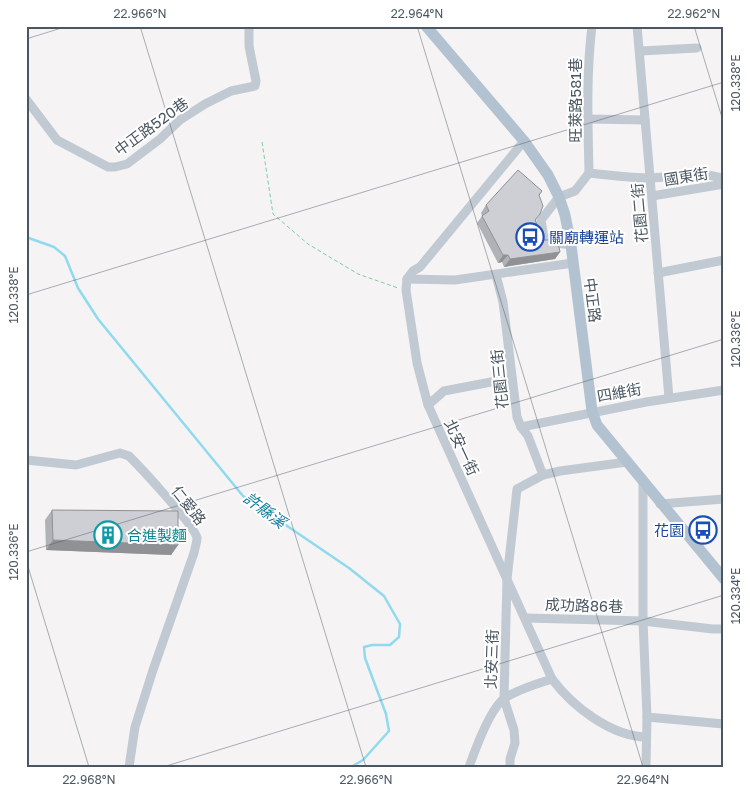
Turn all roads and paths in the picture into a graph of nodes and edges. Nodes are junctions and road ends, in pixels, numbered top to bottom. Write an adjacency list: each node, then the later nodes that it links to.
1 (249, 26): 7 (street, 中正路520巷)
2 (426, 26): 10 (main road, 中正路)
3 (592, 26): 8 (street, 旺萊路581巷)
4 (638, 26): 6 (street, 花園二街)
5 (697, 48): 6 (street)
6 (640, 51): 9 (street, 花園二街)
7 (26, 99)
8 (588, 119): 9 (street); 12 (street, 旺萊路581巷)
9 (645, 120): 13 (street, 花園二街)
10 (524, 141): 16 (main road, 中正路); 23 (street)
11 (262, 142): 24 (path)
12 (590, 173): 13 (street); 16 (street)
13 (650, 178): 14 (street); 17 (street, 花園二街)
14 (724, 179)
15 (724, 184): 17 (street, 國東街)
16 (559, 196): 18 (main road, 中正路); 18 (street)
17 (652, 196): 21 (street, 花園二街)
18 (571, 245): 20 (main road, 中正路)
19 (724, 260): 21 (street)
20 (573, 263): 22 (street); 29 (main road, 中正路)
21 (658, 273): 27 (street, 花園二街)
22 (496, 275): 23 (street); 25 (street, 花園三街)
23 (407, 279): 24 (street, 北安一街)
24 (406, 290): 28 (street, 北安一街)
25 (512, 378): 28 (street); 30 (street, 花園三街)
26 (724, 390): 27 (street, 四維街)
27 (669, 398): 29 (street, 四維街)
28 (428, 405): 37 (street, 北安一街)
29 (592, 411): 30 (street, 四維街); 32 (main road, 中正路)
30 (521, 427): 33 (street, 花園三街)
31 (26, 460): 47 (street, 仁愛路)
32 (627, 462): 33 (street); 34 (main road, 中正路)
33 (542, 475): 37 (street)
34 (643, 483): 36 (main road, 中正路); 40 (street)
35 (724, 498): 36 (street)
36 (660, 504): 38 (main road, 中正路)
37 (507, 579): 39 (street, 北安一街); 43 (street, 北安三街)
38 (724, 579)
39 (525, 618): 40 (street, 成功路86巷); 42 (street, 北安一街)
40 (643, 621): 41 (street, 成功路86巷); 44 (street)
41 (724, 629)
42 (552, 679): 43 (street); 46 (street, 北安一街)
43 (504, 699): 48 (street); 49 (street, 北安三街)
44 (646, 717): 45 (street); 46 (street)
45 (724, 724)
46 (646, 737): 50 (street)
47 (129, 767)
48 (469, 767)
49 (510, 767)
50 (646, 767)

